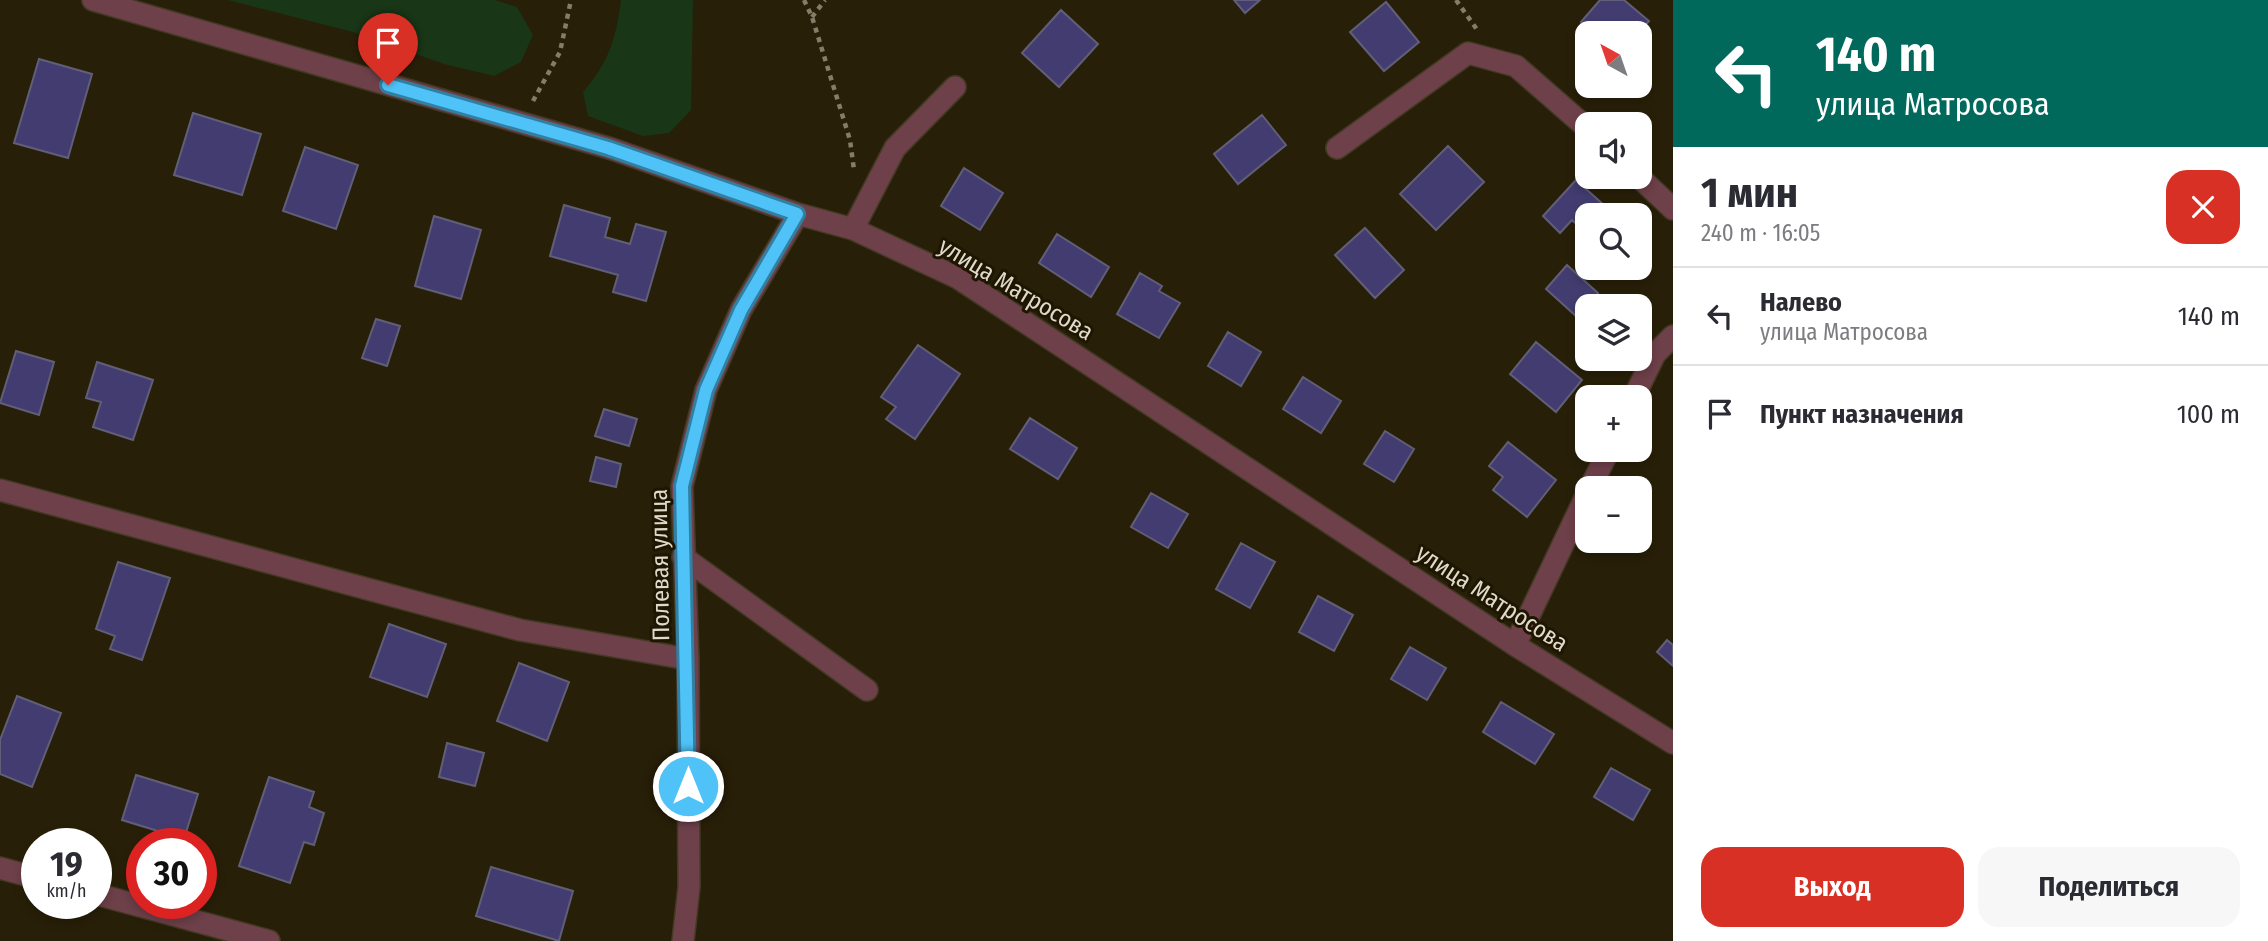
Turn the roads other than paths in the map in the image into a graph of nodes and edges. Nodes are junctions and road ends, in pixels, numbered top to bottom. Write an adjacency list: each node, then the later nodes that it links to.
1 (93, 0): 7 (street, улица Матросова)
2 (955, 88): 8 (street)
3 (1575, 118): 4 (street)
4 (1337, 148)
5 (1652, 189): 6 (street)
6 (1673, 209)
7 (797, 214): 8 (street, улица Матросова); 13 (street, Полевая улица)
8 (853, 229): 14 (street, улица Матросова)
9 (1673, 336): 10 (street)
10 (1640, 385)
11 (0, 490): 15 (street)
12 (1575, 519): 14 (street)
13 (683, 557): 15 (street, Полевая улица); 16 (street)
14 (1515, 645): 17 (street, улица Матросова)
15 (688, 659): 22 (street, Полевая улица)
16 (867, 690)
17 (1673, 743)
18 (0, 868): 19 (street)
19 (21, 874)
20 (112, 898): 21 (street)
21 (269, 941)
22 (683, 941)

